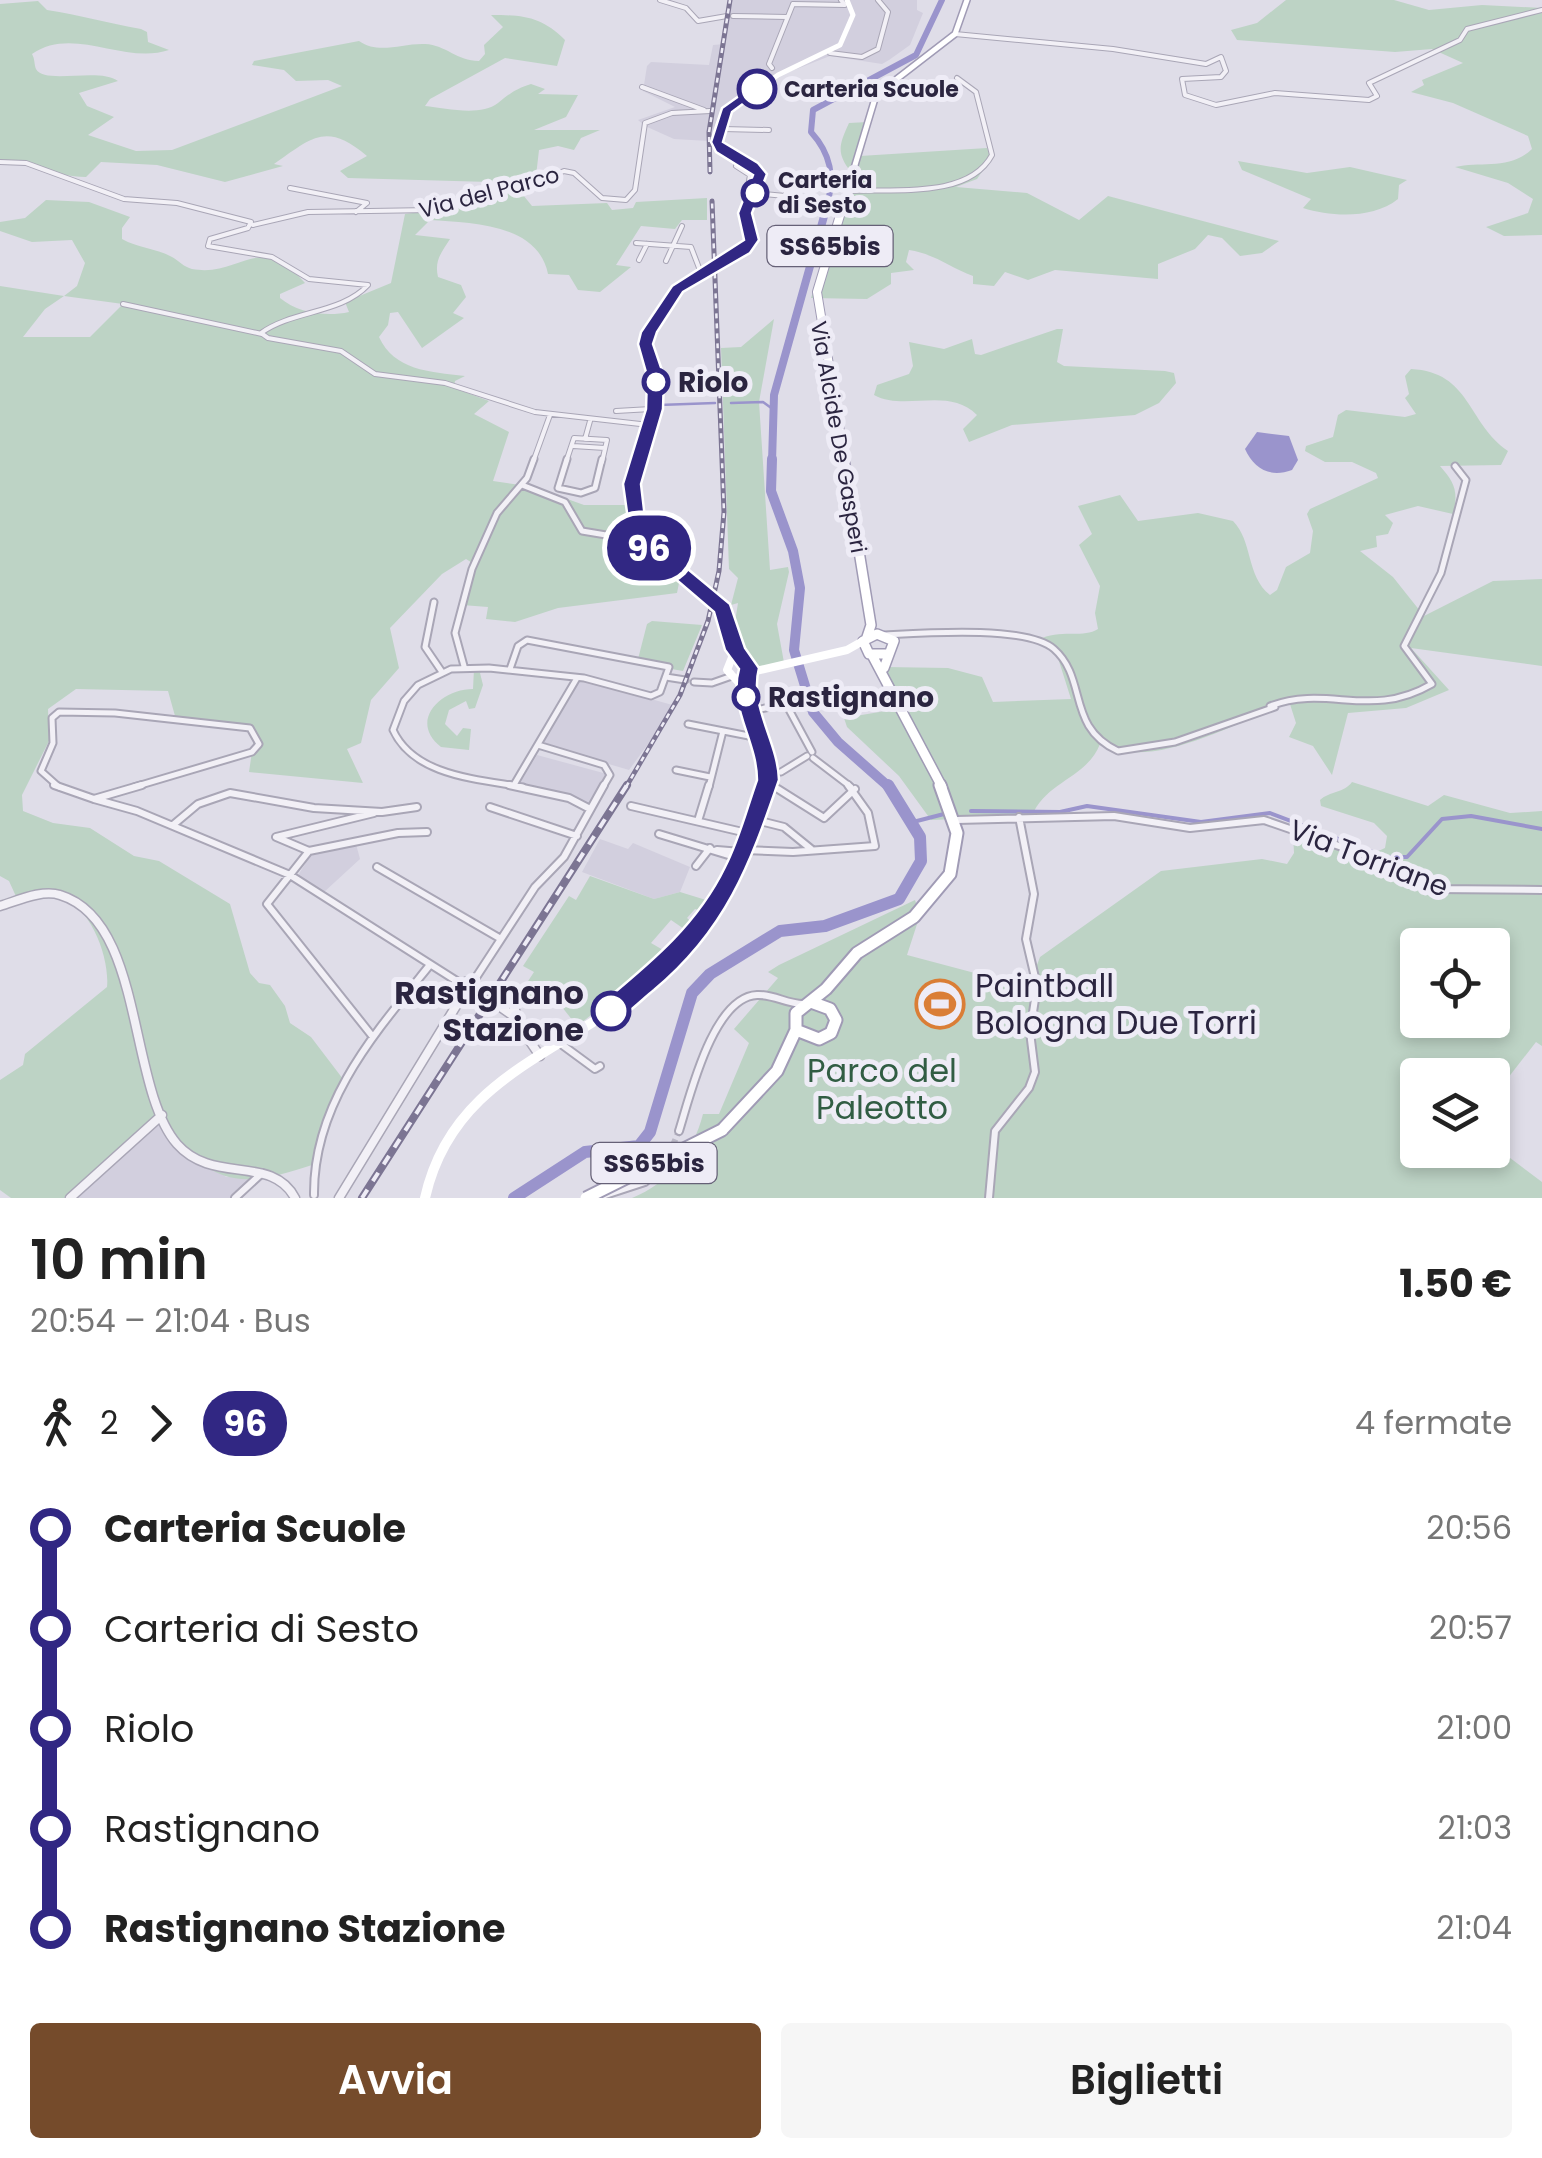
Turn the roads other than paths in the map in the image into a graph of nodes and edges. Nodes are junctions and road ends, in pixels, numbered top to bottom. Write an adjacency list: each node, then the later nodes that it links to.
1 (660, 0): 7 (street)
2 (686, 0): 7 (street)
3 (844, 0): 6 (street); 11 (main road)
4 (878, 0): 11 (street)
5 (967, 0): 10 (main road)
6 (792, 2): 9 (street)
7 (686, 8): 9 (street)
8 (1542, 10): 10 (street)
9 (786, 18): 12 (street)
10 (955, 34): 23 (main road, Via Alcide De Gasperi / SS65bis)
11 (830, 53): 12 (main road)
12 (778, 71): 16 (main road)
13 (957, 78): 23 (street)
14 (642, 87): 25 (street, Via del Parco)
15 (716, 111): 16 (street)
16 (726, 111): 17 (main road)
17 (720, 129): 18 (street); 24 (main road)
18 (768, 130)
19 (0, 162): 26 (street)
20 (736, 166): 24 (street)
21 (780, 181): 24 (street)
22 (290, 188): 25 (street)
23 (846, 191): 50 (main road, Via Alcide De Gasperi / SS65bis)
24 (750, 200): 33 (main road)
25 (354, 213): 26 (street, Via del Parco)
26 (253, 225): 35 (street, Via del Parco)
27 (682, 226): 30 (street)
28 (636, 243): 29 (street)
29 (647, 244): 30 (street); 31 (street)
30 (673, 246): 32 (street); 33 (street)
31 (639, 260)
32 (666, 261)
33 (701, 273): 36 (main road)
34 (123, 304): 35 (street)
35 (262, 334): 39 (street)
36 (654, 409): 37 (street); 42 (main road)
37 (644, 410): 38 (street); 41 (street)
38 (616, 411)
39 (550, 415): 40 (street); 47 (street)
40 (590, 421): 41 (street); 43 (street)
41 (639, 424): 42 (street)
42 (652, 425): 48 (main road)
43 (585, 439): 44 (street); 45 (street)
44 (572, 446): 45 (street); 45 (street)
45 (605, 448)
46 (1455, 466): 51 (street)
47 (522, 486): 48 (street); 54 (street)
48 (636, 533): 57 (main road)
49 (434, 602): 58 (street)
50 (871, 625): 51 (main road); 52 (main road, Via Alcide De Gasperi / SS65bis)
51 (886, 637): 52 (main road); 53 (main road)
52 (867, 646): 53 (main road); 55 (main road); 57 (main road)
53 (889, 654): 55 (main road)
54 (464, 666): 56 (street); 58 (street)
55 (884, 668): 81 (main road)
56 (510, 669): 59 (street); 60 (street)
57 (740, 670): 62 (street); 63 (main road)
58 (442, 672): 72 (street)
59 (666, 677): 60 (street); 61 (street)
60 (577, 678): 67 (street)
61 (684, 680)
62 (694, 682)
63 (750, 711): 66 (main road); 68 (street)
64 (688, 724): 65 (street)
65 (723, 730): 66 (street); 71 (street)
66 (759, 738): 70 (main road)
67 (538, 745): 72 (street); 79 (street)
68 (811, 756): 70 (street); 74 (street)
69 (676, 770): 71 (street)
70 (775, 773): 73 (main road)
71 (710, 777): 84 (street)
72 (514, 784): 79 (street)
73 (772, 788): 74 (street); 83 (main road)
74 (855, 790): 91 (street)
75 (92, 800): 75 (street); 85 (street)
76 (631, 806): 84 (street)
77 (417, 807): 80 (street)
78 (490, 807): 89 (street)
79 (590, 809): 89 (street)
80 (382, 812): 85 (street); 92 (street)
81 (957, 817): 82 (street, Via Torriane); 101 (main road)
82 (1019, 817): 97 (street, Via Torriane); 126 (street)
83 (759, 821): 87 (main road); 91 (street)
84 (698, 822): 87 (street)
85 (173, 825): 96 (street)
86 (427, 832): 92 (street)
87 (747, 833): 93 (main road)
88 (659, 834): 90 (street)
89 (577, 836): 99 (street)
90 (714, 849): 93 (street); 95 (street)
91 (812, 849): 93 (street)
92 (309, 850): 96 (street)
93 (741, 853): 110 (main road)
94 (377, 866): 99 (street)
95 (696, 866)
96 (290, 875): 100 (street); 108 (street)
97 (1542, 890)
98 (0, 906): 114 (street)
99 (501, 939): 102 (street)
100 (429, 966): 102 (street); 108 (street)
101 (831, 984): 104 (main road); 106 (main road)
102 (473, 989): 122 (street)
103 (502, 1002): 112 (street)
104 (807, 1003): 105 (street); 106 (main road); 107 (main road)
105 (787, 1004): 107 (street); 115 (street)
106 (830, 1008): 109 (main road)
107 (794, 1024): 109 (main road); 111 (main road, SS65bis)
108 (373, 1036): 118 (street)
109 (812, 1039): 111 (main road)
110 (561, 1044): 112 (main road); 113 (street)
111 (790, 1048): 124 (main road, SS65bis, bridge)
112 (541, 1057): 123 (main road)
113 (600, 1066)
114 (162, 1115): 117 (street); 119 (street)
115 (679, 1131)
116 (666, 1162): 125 (street)
117 (264, 1172): 120 (street); 121 (street)
118 (314, 1195)
119 (70, 1198)
120 (235, 1198)
121 (295, 1198)
122 (340, 1198)
123 (425, 1198)
124 (586, 1198)
125 (596, 1198)
126 (989, 1198)

